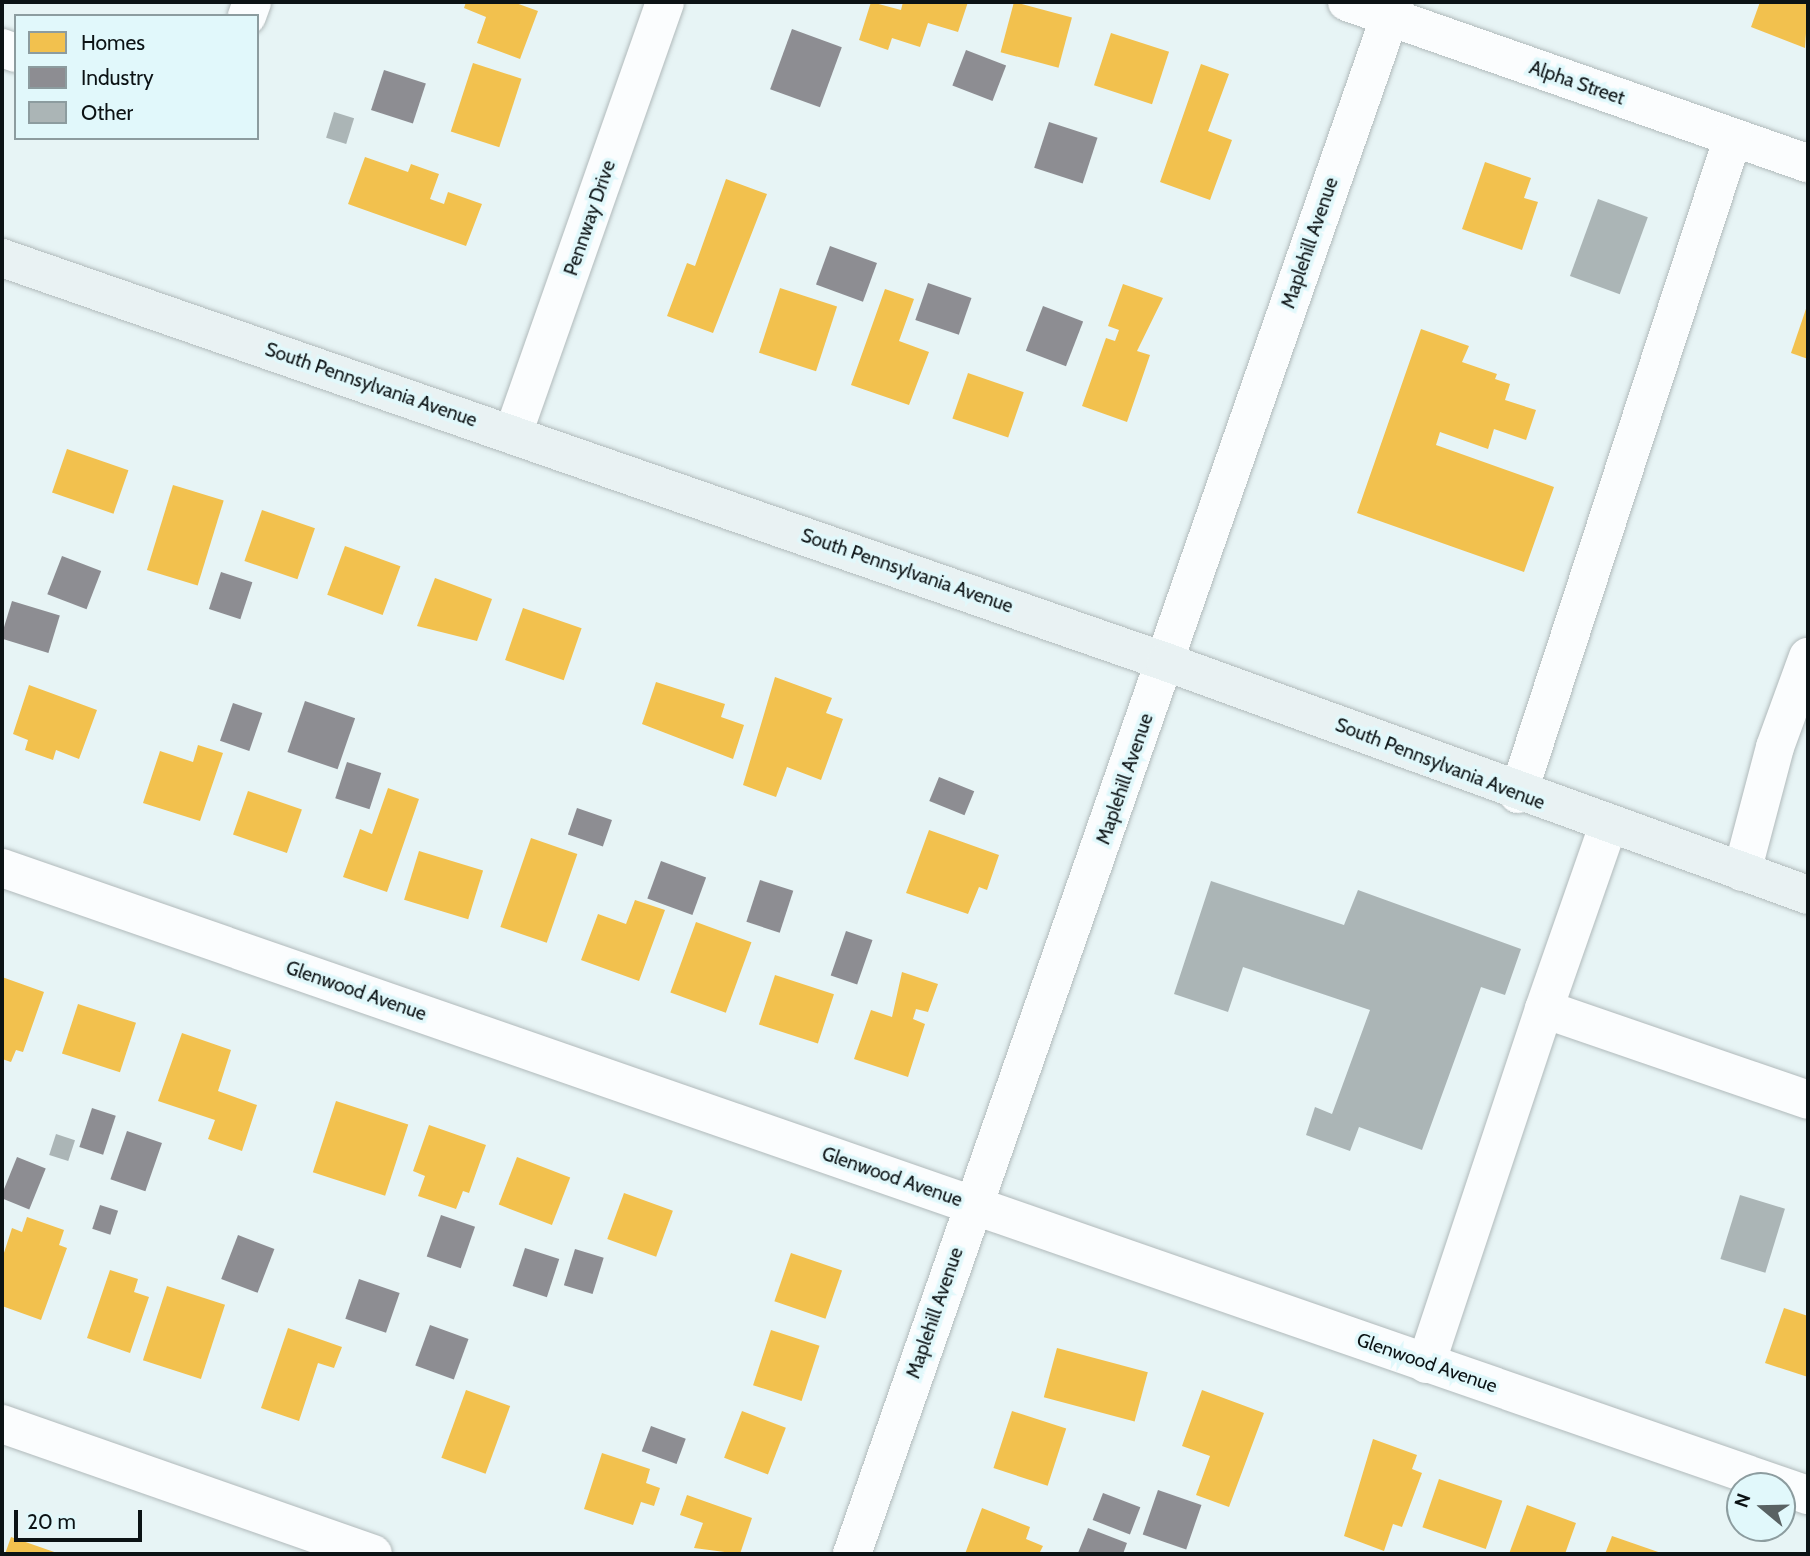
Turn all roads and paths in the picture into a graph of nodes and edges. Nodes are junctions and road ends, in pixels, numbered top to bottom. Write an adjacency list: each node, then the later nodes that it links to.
1 (666, 2): 7 (street, Pennway Drive)
2 (1347, 2): 3 (street, Alpha Street)
3 (1392, 10): 4 (street, Alpha Street); 9 (street, Maplehill Avenue)
4 (1733, 137): 5 (street, Alpha Street); 10 (street)
5 (1808, 163)
6 (2, 258): 7 (main road, South Pennsylvania Avenue)
7 (513, 434): 9 (main road, South Pennsylvania Avenue)
8 (1808, 657): 13 (street)
9 (1166, 662): 10 (main road, South Pennsylvania Avenue); 17 (street, Maplehill Avenue)
10 (1518, 794): 11 (main road, South Pennsylvania Avenue)
11 (1608, 826): 13 (main road, South Pennsylvania Avenue); 15 (street)
12 (2, 868): 17 (street, Glenwood Avenue)
13 (1742, 872): 14 (main road, South Pennsylvania Avenue)
14 (1808, 895)
15 (1544, 1009): 16 (street); 18 (street)
16 (1808, 1100)
17 (972, 1206): 18 (street, Glenwood Avenue); 22 (street, Maplehill Avenue)
18 (1426, 1364): 20 (street, Glenwood Avenue)
19 (2, 1424): 21 (street)
20 (1808, 1495)
21 (373, 1554)
22 (852, 1554)

